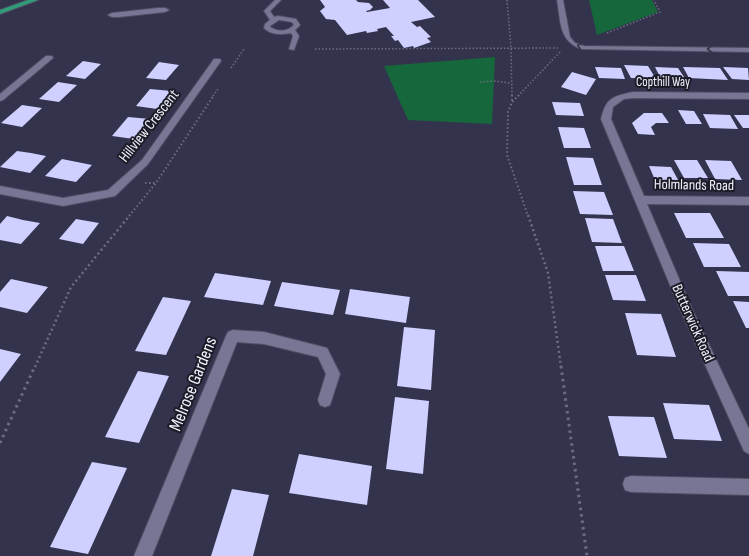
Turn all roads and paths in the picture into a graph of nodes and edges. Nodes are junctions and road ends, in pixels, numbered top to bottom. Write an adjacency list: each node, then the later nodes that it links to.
1 (35, 0): 7 (main road)
2 (278, 0): 9 (lane)
3 (507, 0): 12 (path)
4 (560, 0): 16 (lane, one-way to 4)
5 (654, 0): 11 (path)
6 (165, 10): 8 (street)
7 (0, 12)
8 (112, 15)
9 (273, 20): 10 (lane); 10 (lane)
10 (292, 30): 14 (lane)
11 (606, 34)
12 (511, 48): 15 (path); 21 (path); 25 (path)
13 (244, 49): 19 (path)
14 (292, 49)
15 (315, 49)
16 (749, 50)
17 (48, 58): 24 (street)
18 (217, 61): 26 (street, Hillview Crescent)
19 (228, 74)
20 (480, 82): 21 (path)
21 (512, 83): 25 (path)
22 (219, 87): 30 (path)
23 (749, 96): 27 (street, Copthill Way)
24 (0, 98)
25 (512, 102): 35 (path)
26 (0, 190)
27 (639, 200): 28 (street, Holmlands Road); 31 (street, Butterwick Road)
28 (749, 201)
29 (325, 400): 34 (street, Melrose Gardens)
30 (0, 443)
31 (749, 446)
32 (631, 484): 33 (street)
33 (749, 487)
34 (143, 556)
35 (587, 556)

